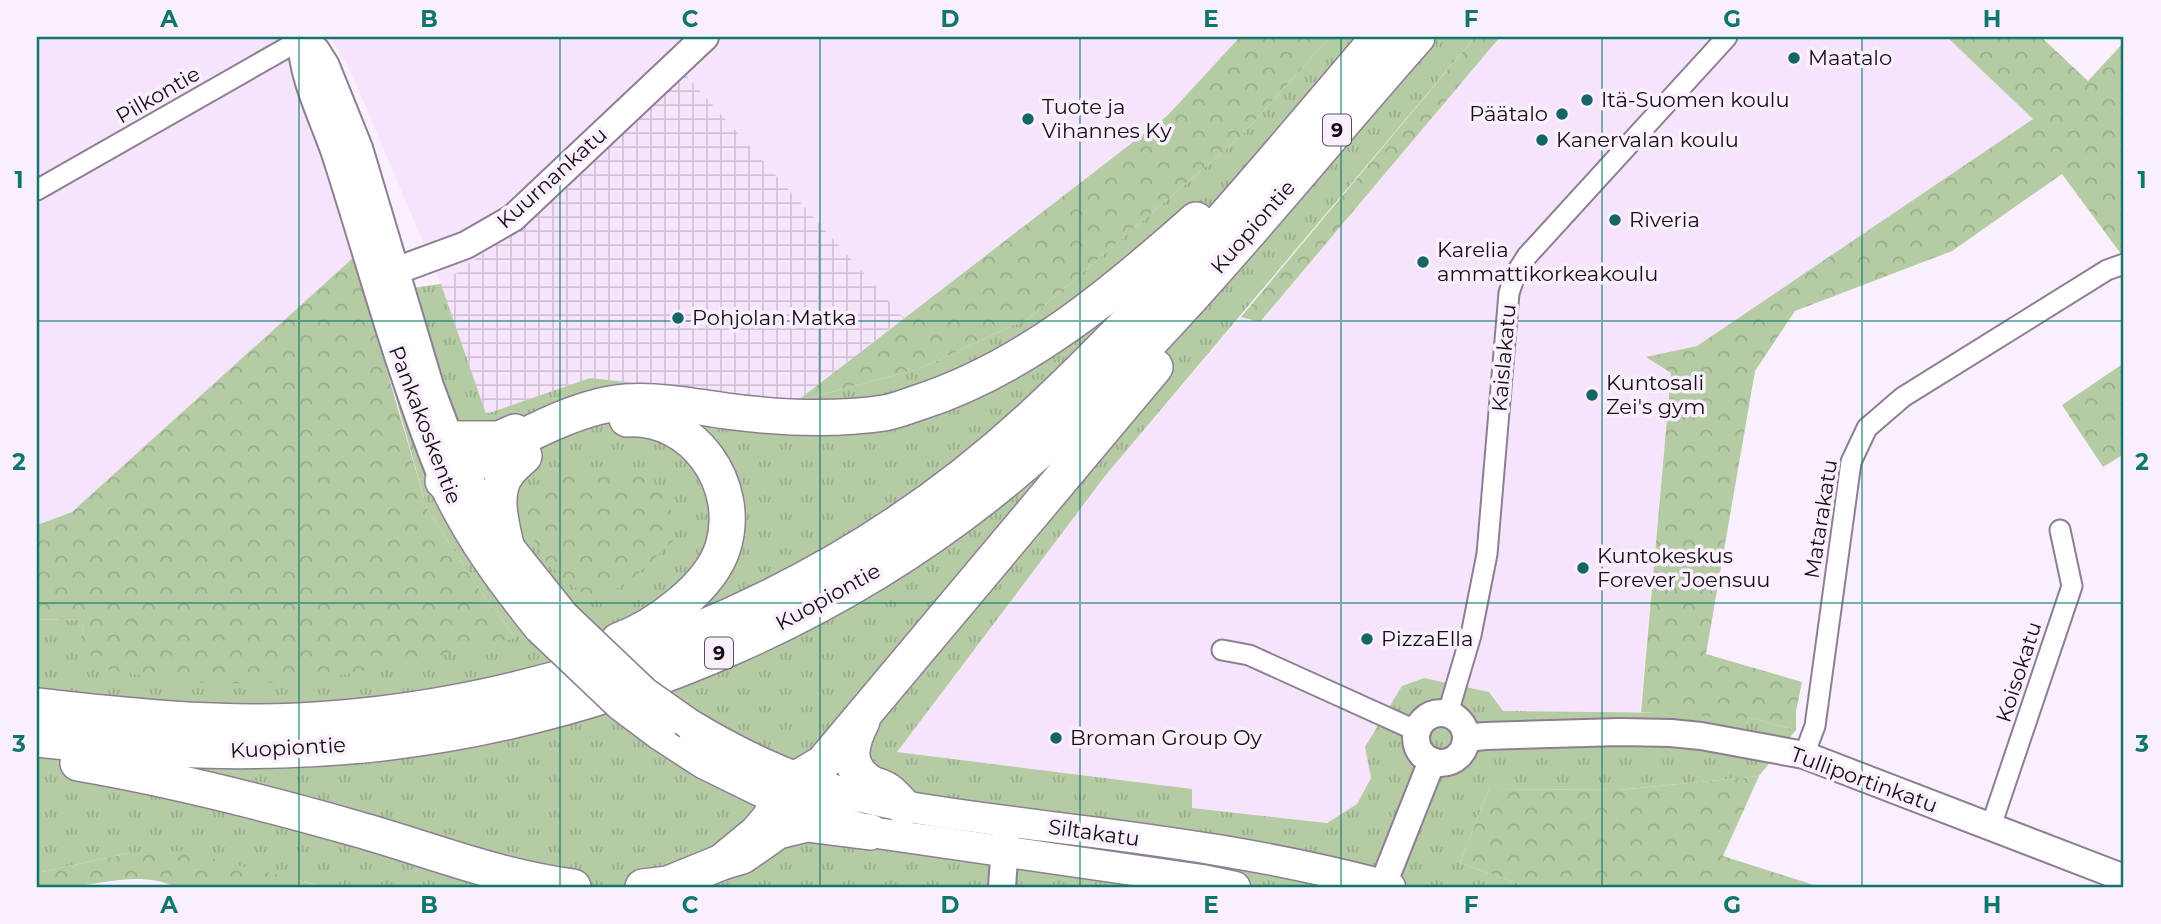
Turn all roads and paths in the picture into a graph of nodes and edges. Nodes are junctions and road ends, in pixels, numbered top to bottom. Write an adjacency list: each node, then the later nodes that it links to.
1 (705, 37): 10 (street, Kuurnankatu)
2 (1379, 37): 6 (highway, Kuopiontie / 9)
3 (1417, 37): 8 (highway, Kuopiontie / 9)
4 (1727, 37): 22 (street, Kaislakatu)
5 (301, 38): 7 (street, Pilkontie); 10 (street, Pankakoskentie)
6 (1309, 118): 11 (highway); 19 (highway, Kuopiontie / 9)
7 (37, 190)
8 (1256, 223): 21 (highway); 25 (highway, Kuopiontie / 9)
9 (2124, 264): 26 (street, Matarakatu)
10 (385, 275): 12 (street, Pankakoskentie); 14 (street, Pankakoskentie)
11 (552, 424): 12 (highway); 14 (highway)
12 (449, 439): 14 (street, Pankakoskentie)
13 (524, 456): 14 (highway); 16 (highway); 19 (highway)
14 (456, 483): 16 (main road, Pankakoskentie); 17 (main road, Pankakoskentie)
15 (2060, 530): 32 (street, Koisokatu)
16 (506, 545): 17 (main road, Pankakoskentie)
17 (551, 622): 29 (main road, Pankakoskentie, bridge); 29 (main road, Pankakoskentie, bridge)
18 (1222, 650): 23 (street)
19 (488, 697): 20 (highway, Kuopiontie / 9)
20 (37, 706)
21 (867, 711): 29 (highway); 30 (highway)
22 (1448, 713): 23 (street); 24 (street)
23 (1417, 731): 28 (street)
24 (1467, 738): 26 (street, Tulliportinkatu); 28 (street)
25 (37, 739)
26 (1804, 755): 32 (street, Tulliportinkatu)
27 (37, 756): 37 (highway)
28 (1432, 761): 41 (street)
29 (789, 789): 30 (main road, Siltakatu); 33 (main road, Siltakatu); 35 (highway)
30 (904, 807): 31 (main road, Siltakatu)
31 (1007, 821): 34 (street); 41 (main road, Siltakatu)
32 (1991, 826): 36 (street, Tulliportinkatu)
33 (870, 832): 34 (main road, Siltakatu); 35 (highway)
34 (1005, 852): 39 (street); 40 (main road, Siltakatu)
35 (722, 862): 38 (highway)
36 (2124, 878)
37 (573, 887)
38 (643, 887)
39 (1002, 887)
40 (1235, 887)
41 (1384, 887)

